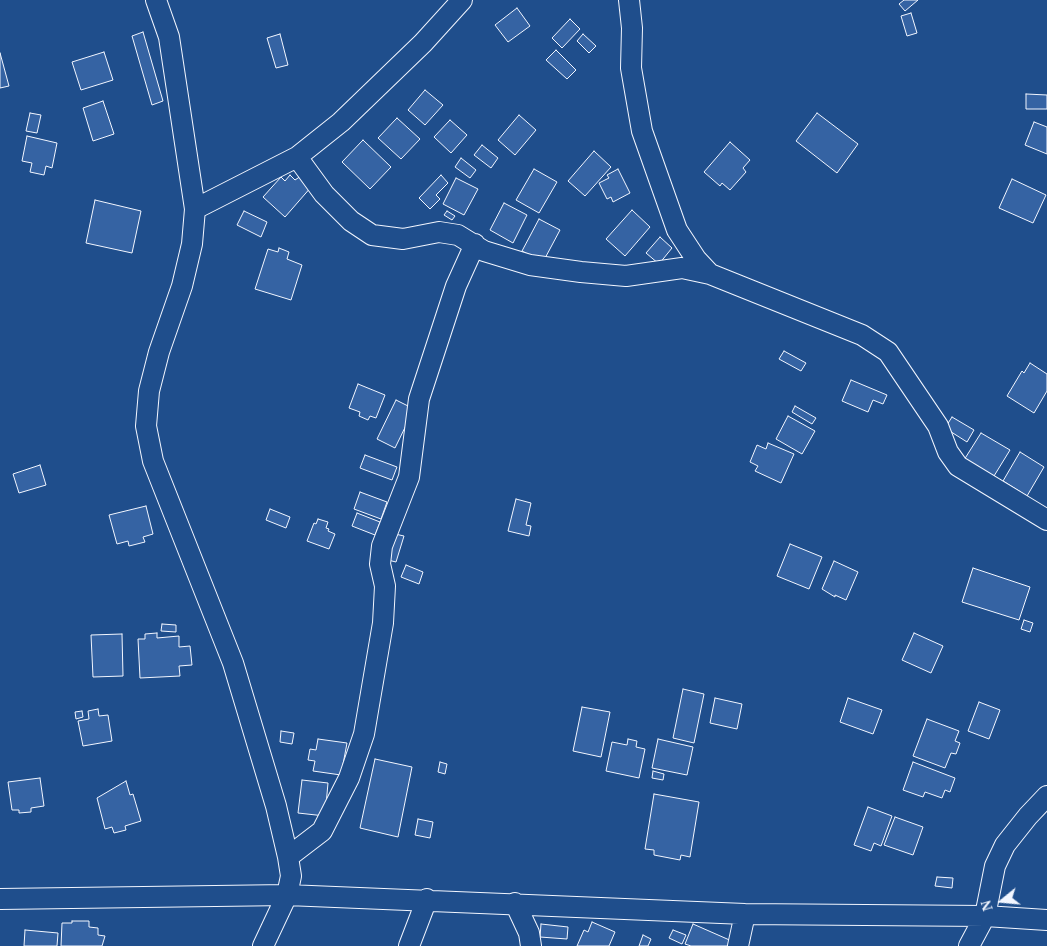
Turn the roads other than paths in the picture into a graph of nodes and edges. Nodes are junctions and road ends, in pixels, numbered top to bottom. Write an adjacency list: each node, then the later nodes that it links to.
1 (156, 0): 5 (street)
2 (462, 0): 4 (street)
3 (630, 0): 7 (street)
4 (297, 157): 5 (street); 6 (street)
5 (196, 209): 10 (street)
6 (475, 244): 7 (street); 10 (street)
7 (710, 274): 8 (street)
8 (1047, 520)
9 (1047, 796): 16 (street)
10 (288, 856): 11 (street)
11 (287, 895): 12 (street); 13 (street); 18 (street)
12 (0, 899)
13 (427, 899): 14 (street); 19 (street)
14 (515, 903): 15 (street); 20 (street)
15 (745, 914): 16 (street); 21 (street)
16 (984, 916): 17 (street); 22 (street)
17 (1047, 920)
18 (263, 946)
19 (410, 946)
20 (531, 946)
21 (738, 946)
22 (969, 946)

